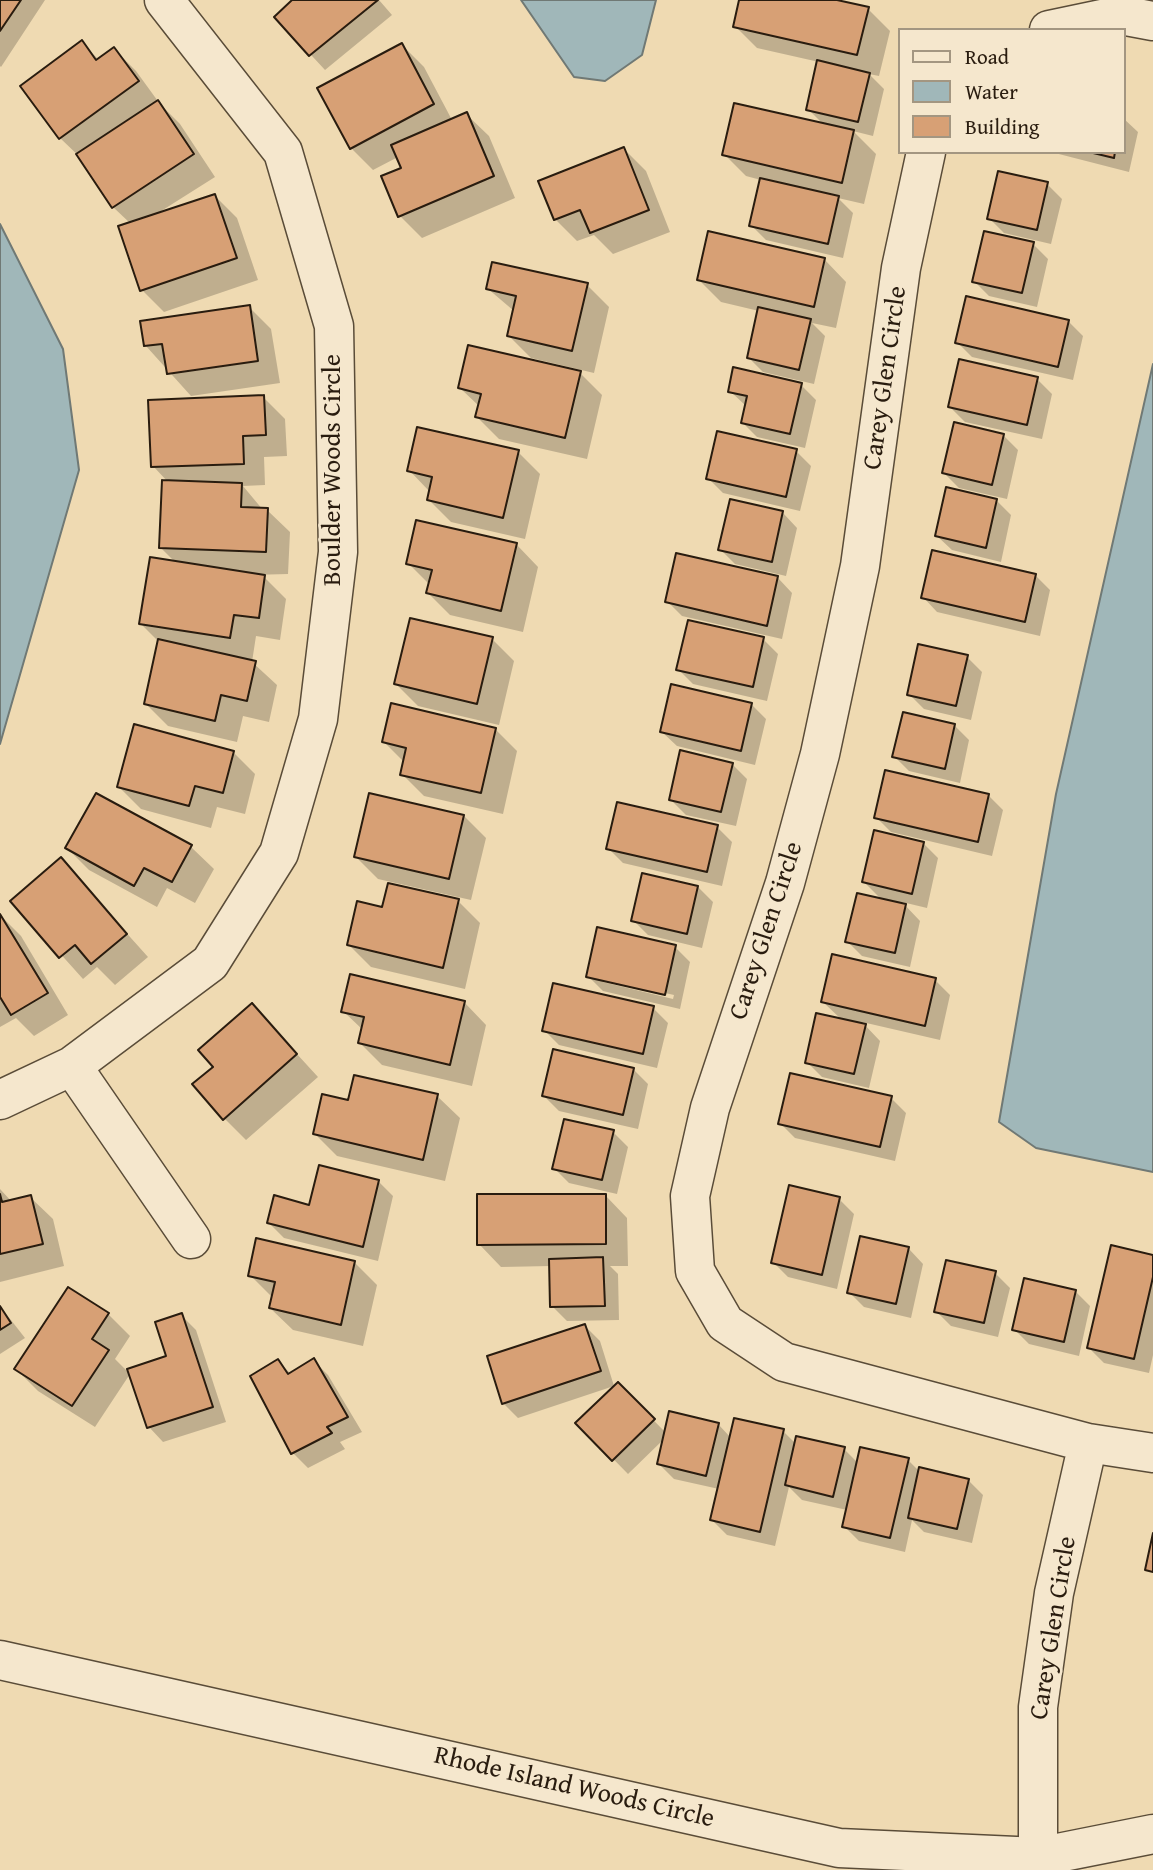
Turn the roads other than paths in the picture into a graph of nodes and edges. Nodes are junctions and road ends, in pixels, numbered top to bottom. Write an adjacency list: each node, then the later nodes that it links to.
1 (164, 0): 5 (street, Boulder Woods Circle)
2 (1153, 21): 3 (street)
3 (1059, 28)
4 (926, 154): 8 (street, Carey Glen Circle)
5 (72, 1066): 6 (street, Boulder Woods Circle); 7 (street)
6 (0, 1100)
7 (191, 1239)
8 (1088, 1443): 9 (street, Carey Glen Circle); 12 (street, Carey Glen Circle)
9 (1153, 1453)
10 (0, 1660): 12 (street, Rhode Island Woods Circle)
11 (1153, 1834): 12 (street, Rhode Island Woods Circle)
12 (1038, 1857)

